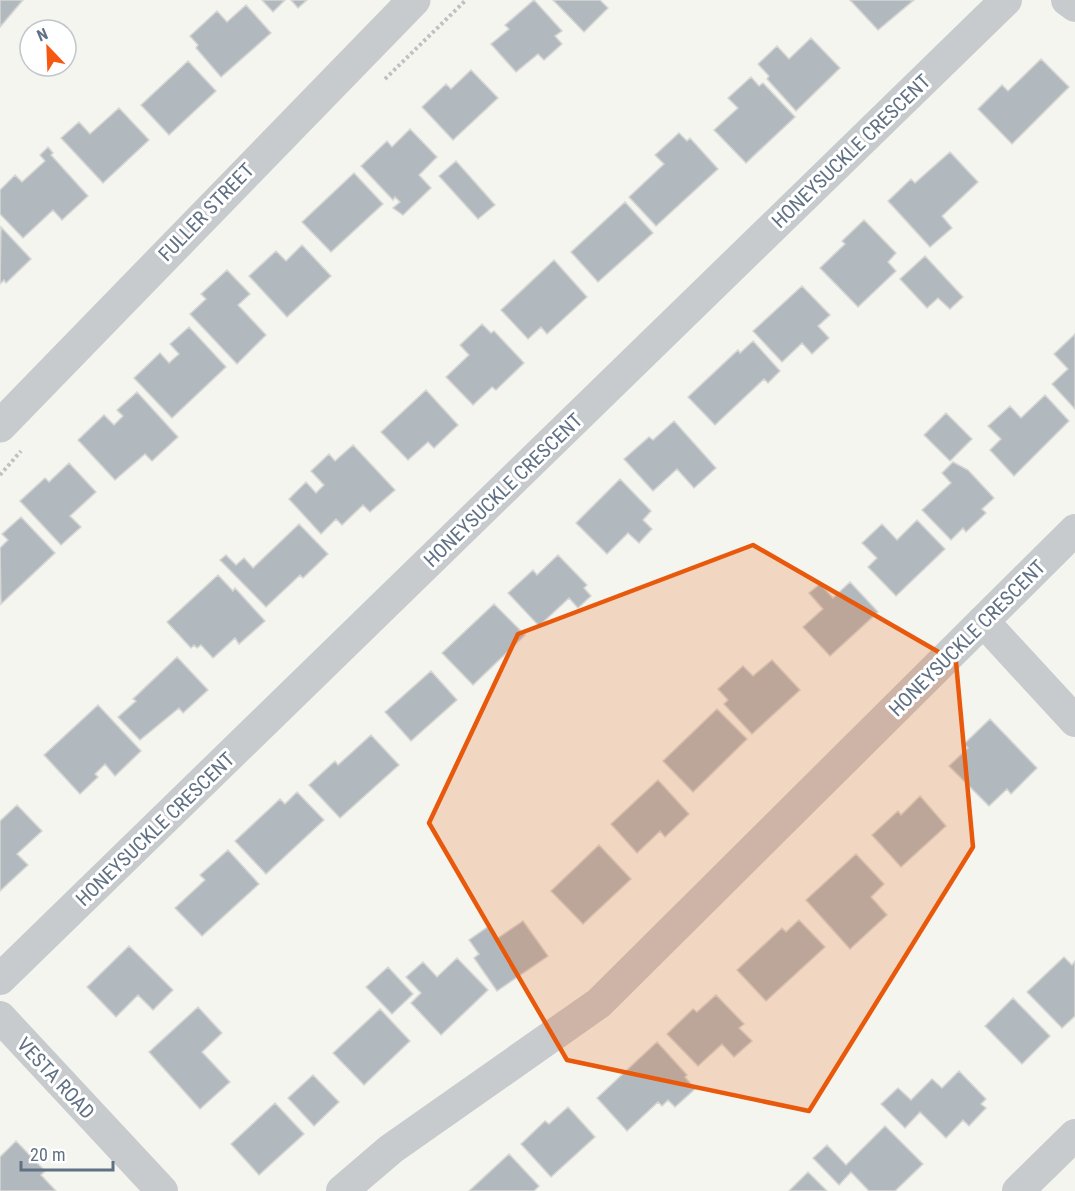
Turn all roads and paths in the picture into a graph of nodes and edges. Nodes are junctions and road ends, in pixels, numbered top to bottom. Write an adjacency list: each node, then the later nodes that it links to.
1 (414, 0): 5 (street, FULLER STREET)
2 (1006, 0): 9 (street, HONEYSUCKLE CRESCENT)
3 (1067, 0): 4 (street)
4 (1075, 6)
5 (0, 426)
6 (1075, 530): 7 (street, HONEYSUCKLE CRESCENT)
7 (983, 621): 8 (street); 13 (street, HONEYSUCKLE CRESCENT)
8 (1075, 721)
9 (0, 979)
10 (0, 1017): 12 (street, VESTA ROAD)
11 (1075, 1136): 14 (street)
12 (162, 1191)
13 (342, 1191)
14 (1018, 1191)

